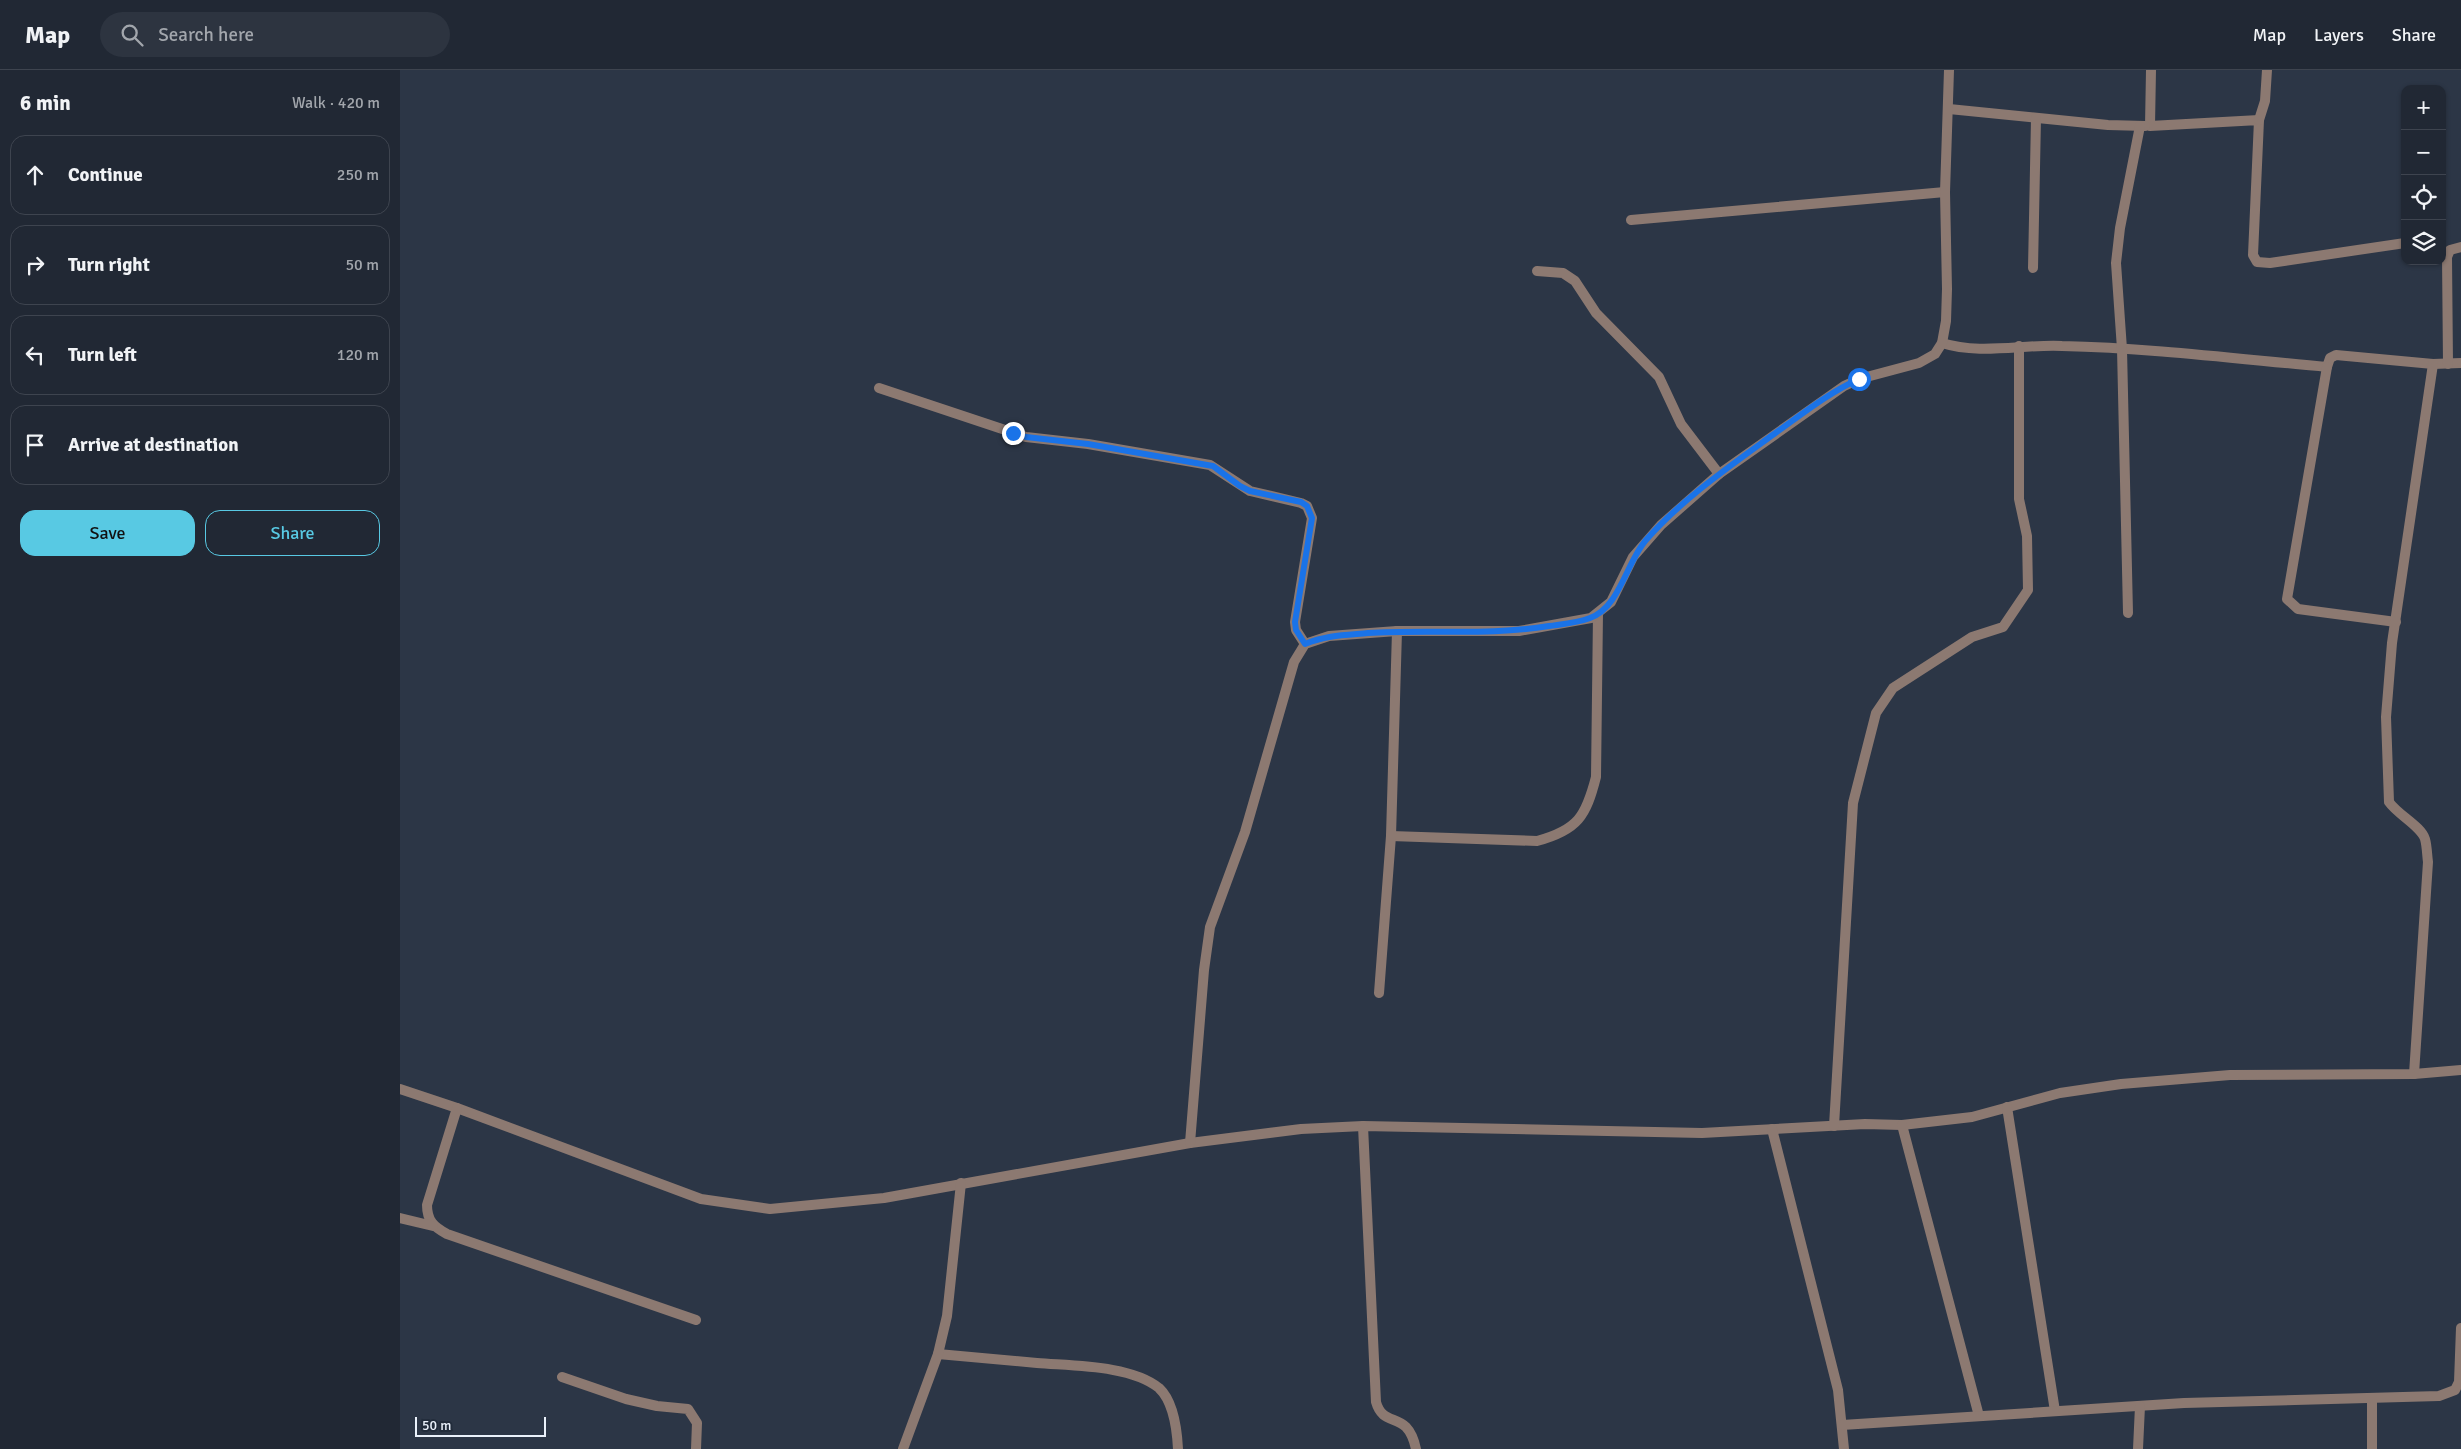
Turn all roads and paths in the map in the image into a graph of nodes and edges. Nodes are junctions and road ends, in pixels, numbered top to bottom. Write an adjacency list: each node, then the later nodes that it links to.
1 (1949, 70): 4 (street)
2 (2151, 70): 7 (street)
3 (2267, 70): 6 (street)
4 (1949, 109): 5 (street); 8 (street)
5 (2036, 118): 7 (street); 13 (street)
6 (2259, 120): 7 (street); 10 (street)
7 (2145, 126): 17 (street)
8 (1945, 192): 9 (street); 15 (street)
9 (1632, 220)
10 (2401, 244)
11 (2461, 246): 12 (street)
12 (2446, 247): 20 (street)
13 (2033, 268)
14 (1537, 271): 23 (street)
15 (1942, 343): 16 (street); 23 (street)
16 (2020, 346): 17 (street); 38 (street)
17 (2122, 348): 21 (street); 24 (street)
18 (2461, 363): 20 (street)
19 (2433, 364): 20 (street); 21 (street); 26 (street)
20 (2448, 364)
21 (2327, 367): 26 (street)
22 (879, 388): 28 (street)
23 (1719, 474): 25 (street)
24 (2128, 612)
25 (1598, 613): 27 (street); 29 (street)
26 (2396, 622): 32 (street)
27 (1397, 631): 28 (street); 29 (street)
28 (1305, 644): 40 (street)
29 (1391, 836): 30 (street)
30 (1379, 993)
31 (2461, 1070): 32 (street)
32 (2414, 1074): 34 (street)
33 (400, 1089): 35 (street)
34 (2007, 1107): 36 (street); 50 (street)
35 (457, 1108): 41 (street); 43 (street)
36 (1902, 1125): 38 (street); 51 (street)
37 (1364, 1126): 39 (street); 40 (street); 56 (street)
38 (1834, 1126): 39 (street)
39 (1772, 1129): 52 (street)
40 (1190, 1143): 41 (street)
41 (961, 1183): 46 (street)
42 (400, 1218): 43 (street)
43 (433, 1226): 44 (street)
44 (696, 1320)
45 (2461, 1328): 48 (street)
46 (938, 1354): 54 (street); 55 (street)
47 (562, 1377): 53 (street)
48 (2372, 1398): 49 (street); 59 (street)
49 (2140, 1406): 50 (street); 58 (street)
50 (2055, 1411): 51 (street)
51 (1979, 1416): 52 (street)
52 (1842, 1426): 57 (street)
53 (696, 1449)
54 (903, 1449)
55 (1178, 1449)
56 (1416, 1449)
57 (1844, 1449)
58 (2138, 1449)
59 (2372, 1449)

